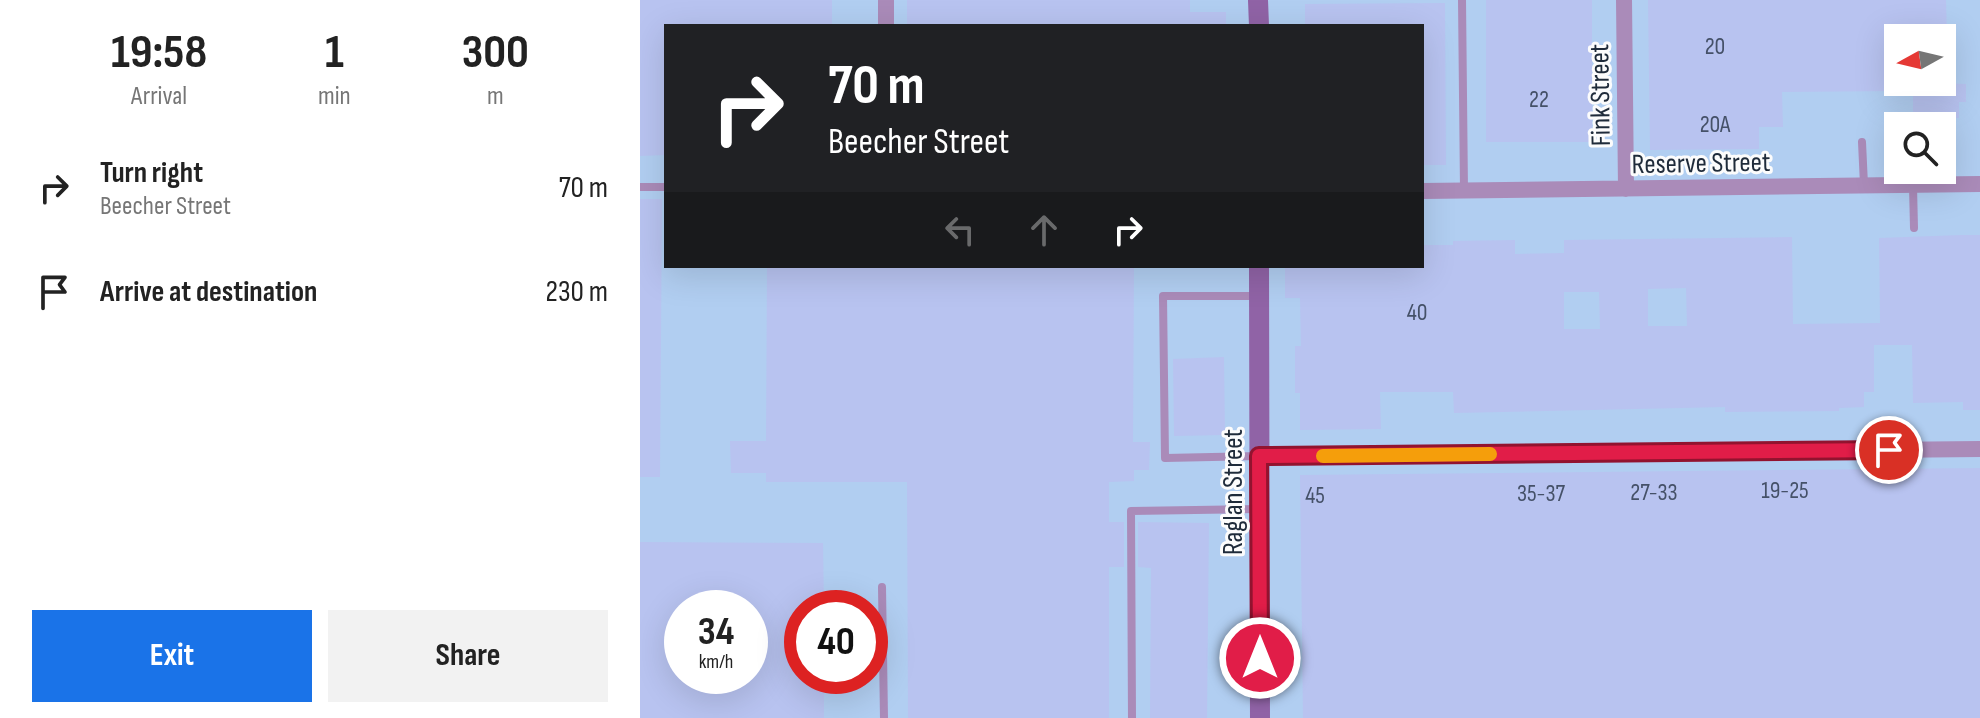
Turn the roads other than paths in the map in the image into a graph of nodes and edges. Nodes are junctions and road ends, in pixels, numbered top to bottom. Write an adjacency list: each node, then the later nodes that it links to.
1 (886, 0): 5 (street)
2 (1258, 0): 6 (street)
3 (1462, 0): 15 (lane)
4 (1624, 0): 13 (street, Fink Street)
5 (886, 24)
6 (1259, 24)
7 (1862, 142): 10 (lane)
8 (1980, 184): 9 (street, Reserve Street)
9 (1913, 185): 10 (street, Reserve Street); 16 (lane)
10 (1864, 186): 13 (street, Reserve Street)
11 (640, 187): 12 (lane)
12 (664, 187)
13 (1626, 189): 15 (street, Reserve Street)
14 (1424, 191): 15 (street, Reserve Street)
15 (1464, 191)
16 (1914, 228)
17 (1259, 268): 18 (street, Raglan Street)
18 (1259, 296): 20 (street, Raglan Street); 20 (lane)
19 (1980, 449): 20 (street)
20 (1259, 456): 21 (street, Raglan Street)
21 (1260, 509): 24 (lane); 25 (street, Raglan Street)
22 (882, 587): 23 (lane)
23 (884, 718)
24 (1132, 718)
25 (1260, 718)

